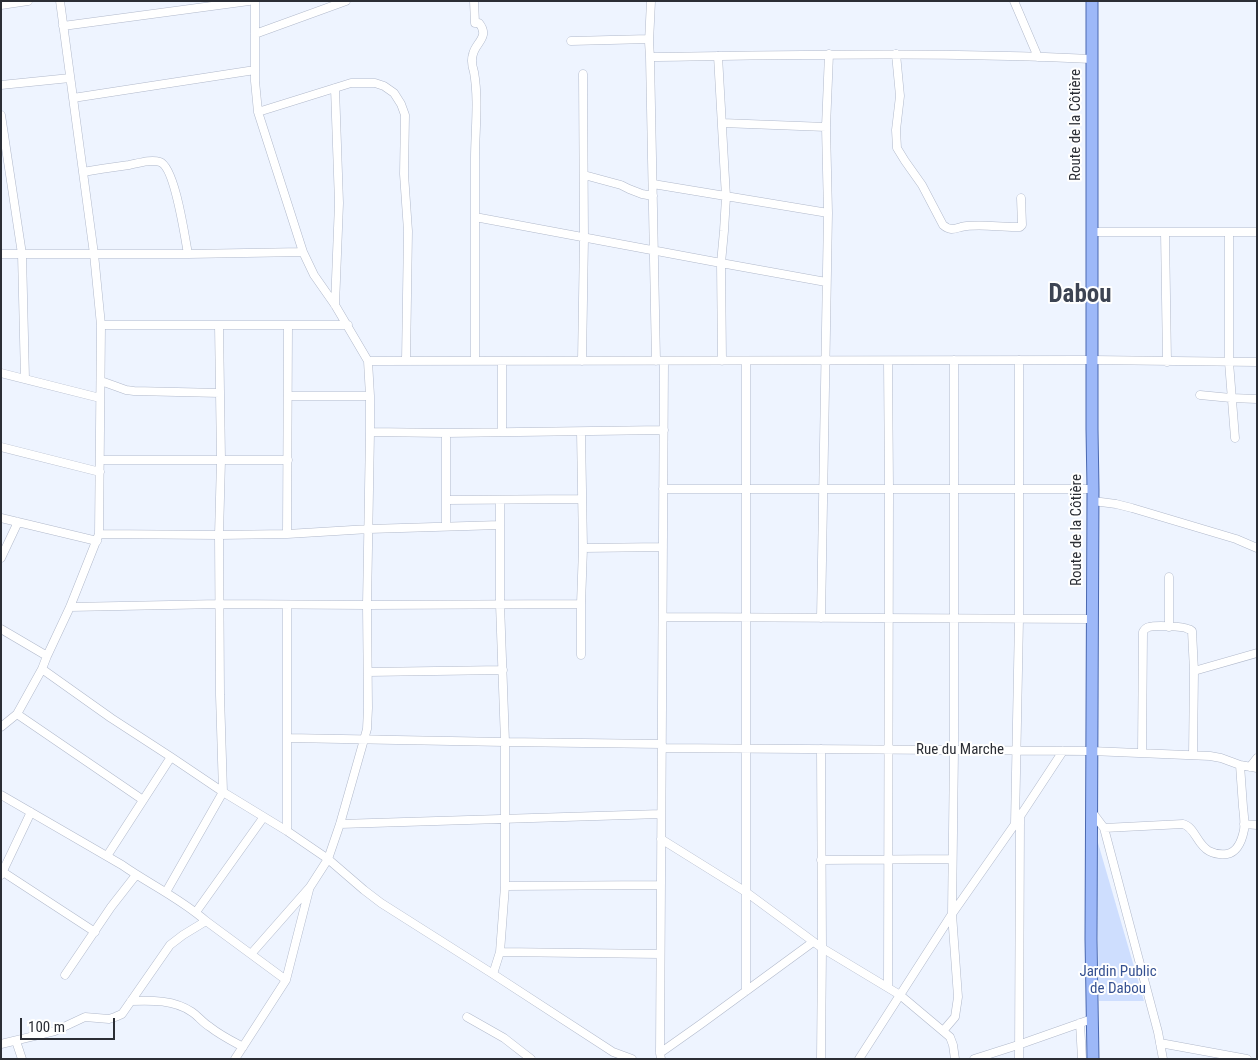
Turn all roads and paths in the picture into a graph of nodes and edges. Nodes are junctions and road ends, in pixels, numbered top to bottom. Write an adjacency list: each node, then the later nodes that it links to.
1 (28, 1): 10 (street)
2 (60, 1): 11 (street)
3 (249, 1): 11 (street)
4 (255, 1): 12 (street)
5 (346, 1): 12 (street)
6 (474, 1): 38 (street)
7 (651, 1): 13 (street)
8 (1014, 1): 19 (street)
9 (1092, 1): 20 (main road, Route de la Côtière)
10 (1, 6)
11 (63, 26): 23 (street)
12 (255, 34): 21 (street)
13 (649, 39): 14 (street); 18 (street)
14 (571, 41)
15 (830, 54): 16 (street); 17 (street); 30 (street)
16 (896, 54): 19 (street); 36 (street)
17 (718, 56): 18 (street); 29 (street)
18 (650, 57): 33 (street)
19 (1038, 57): 20 (street)
20 (1091, 59): 39 (main road, Route de la Côtière)
21 (255, 70): 26 (street); 27 (street)
22 (583, 74): 32 (street)
23 (70, 78): 24 (street); 26 (street)
24 (1, 85)
25 (334, 88): 27 (street); 52 (street); 63 (street)
26 (73, 98): 31 (street)
27 (258, 112): 45 (street)
28 (1, 115): 47 (street)
29 (722, 123): 30 (street); 35 (street)
30 (826, 127): 37 (street)
31 (83, 172): 48 (street); 49 (street)
32 (584, 175): 34 (street); 43 (street)
33 (653, 184): 34 (street); 35 (street)
34 (653, 196): 44 (street)
35 (726, 197): 37 (street); 50 (street)
36 (1021, 198)
37 (828, 213): 51 (street)
38 (475, 217): 43 (street); 64 (street)
39 (1091, 232): 40 (street); 61 (main road, Route de la Côtière)
40 (1165, 232): 41 (street); 70 (street)
41 (1229, 232): 42 (street); 71 (street)
42 (1257, 232)
43 (584, 238): 44 (street); 66 (street)
44 (654, 251): 50 (street); 67 (street)
45 (303, 252): 49 (street); 52 (street)
46 (1, 254): 47 (street)
47 (22, 254): 48 (street); 74 (street)
48 (94, 254): 49 (street); 53 (street)
49 (188, 254)
50 (721, 264): 51 (street); 68 (street)
51 (826, 282): 57 (street)
52 (335, 306): 56 (street)
53 (101, 325): 54 (street); 75 (street)
54 (219, 325): 55 (street); 76 (street)
55 (288, 325): 56 (street); 78 (street)
56 (348, 325): 62 (street)
57 (824, 360): 58 (street); 69 (street); 95 (street)
58 (888, 360): 59 (street); 96 (street)
59 (954, 360): 60 (street); 97 (street)
60 (1019, 360): 61 (street); 98 (street)
61 (1092, 360): 70 (street); 99 (main road, Route de la Côtière)
62 (368, 361): 63 (street); 79 (street)
63 (406, 361): 64 (street)
64 (475, 361): 65 (street)
65 (502, 361): 66 (street); 85 (street)
66 (582, 361): 67 (street)
67 (660, 361): 68 (street); 83 (street)
68 (722, 361): 69 (street)
69 (746, 361): 100 (street)
70 (1167, 362): 71 (street)
71 (1229, 362): 72 (street); 81 (street)
72 (1257, 362)
73 (1, 373): 74 (street)
74 (25, 379): 80 (street)
75 (101, 381): 76 (street); 80 (street)
76 (220, 393): 91 (street)
77 (1200, 395): 81 (street)
78 (288, 396): 79 (street); 92 (street)
79 (370, 396): 84 (street)
80 (100, 398): 90 (street)
81 (1231, 398): 82 (street); 88 (street)
82 (1257, 399)
83 (664, 430): 86 (street); 94 (street)
84 (370, 432): 87 (street); 109 (street)
85 (502, 432): 86 (street); 87 (street)
86 (581, 432): 101 (street)
87 (446, 433): 102 (street)
88 (1235, 438)
89 (1, 447): 93 (street)
90 (100, 460): 91 (street); 93 (street)
91 (220, 460): 92 (street); 111 (street)
92 (288, 460): 110 (street)
93 (100, 472): 112 (street)
94 (664, 489): 100 (street); 113 (street)
95 (822, 489): 96 (street); 100 (street); 126 (street)
96 (889, 489): 97 (street); 127 (street)
97 (953, 489): 98 (street); 128 (street)
98 (1019, 489): 99 (street); 129 (street)
99 (1093, 489): 104 (main road, Route de la Côtière)
100 (746, 490): 125 (street)
101 (582, 499): 103 (street); 114 (street)
102 (446, 500): 103 (street); 108 (street)
103 (500, 500): 107 (street)
104 (1093, 501): 115 (street); 130 (main road, Route de la Côtière)
105 (1, 518): 106 (street)
106 (18, 522): 112 (street); 116 (street)
107 (500, 525): 108 (street); 119 (street)
108 (446, 526): 109 (street)
109 (369, 529): 110 (street); 122 (street)
110 (287, 534): 111 (street)
111 (219, 535): 112 (street); 118 (street)
112 (98, 538): 123 (street)
113 (663, 546): 114 (street); 124 (street)
114 (583, 548): 120 (street)
115 (1257, 548)
116 (1, 558)
117 (1169, 577): 131 (street)
118 (220, 604): 121 (street); 123 (street); 159 (street)
119 (500, 604): 120 (street); 122 (street); 137 (street)
120 (581, 604): 134 (street)
121 (287, 605): 122 (street); 142 (street)
122 (367, 605): 138 (street)
123 (70, 607): 135 (street)
124 (663, 617): 125 (street); 145 (street)
125 (746, 618): 126 (street); 146 (street)
126 (821, 618): 127 (street)
127 (888, 618): 128 (street); 148 (street)
128 (954, 619): 129 (street); 149 (street)
129 (1019, 619): 130 (street); 150 (street)
130 (1092, 620): 152 (main road, Route de la Côtière)
131 (1169, 627): 139 (street); 153 (street)
132 (1, 629): 135 (street)
133 (1257, 653): 139 (street)
134 (581, 655)
135 (47, 656): 136 (street)
136 (42, 669): 140 (street); 155 (street)
137 (503, 670): 138 (street); 144 (street)
138 (368, 672): 143 (street)
139 (1194, 672): 154 (street)
140 (17, 714): 141 (street); 161 (street)
141 (1, 727)
142 (288, 738): 143 (street, Rue du Marche); 172 (street)
143 (364, 740): 144 (street, Rue du Marche); 168 (street)
144 (505, 742): 145 (street, Rue du Marche); 166 (street)
145 (662, 746): 146 (street, Rue du Marche); 164 (street)
146 (746, 749): 147 (street, Rue du Marche); 185 (street)
147 (820, 749): 148 (street, Rue du Marche); 177 (street)
148 (888, 750): 149 (street, Rue du Marche); 178 (street)
149 (954, 750): 150 (street, Rue du Marche); 176 (street)
150 (1016, 750): 151 (street, Rue du Marche); 167 (street)
151 (1063, 751): 152 (street, Rue du Marche); 167 (street)
152 (1092, 751): 153 (street, Rue du Marche); 162 (main road, Route de la Côtière)
153 (1142, 753): 154 (street, Rue du Marche)
154 (1193, 755): 157 (street, Rue du Marche)
155 (171, 757): 159 (street); 161 (street)
156 (1257, 758): 158 (street)
157 (1240, 765): 158 (street, Rue du Marche); 169 (street)
158 (1253, 767)
159 (223, 792): 165 (street); 184 (street)
160 (1, 795): 163 (street)
161 (143, 800): 174 (street)
162 (1091, 811): 171 (street); 203 (main road, Route de la Côtière)
163 (31, 812): 174 (street); 179 (street)
164 (661, 814): 166 (street); 173 (street)
165 (263, 818): 172 (street); 186 (street)
166 (505, 818): 168 (street); 182 (street)
167 (1017, 821): 187 (street); 209 (street)
168 (340, 824): 175 (street)
169 (1244, 824): 170 (street); 171 (street)
170 (1257, 826)
171 (1104, 828): 207 (street)
172 (287, 831): 175 (street)
173 (661, 839): 181 (street); 185 (street)
174 (107, 856): 180 (street)
175 (328, 859): 183 (street); 195 (street)
176 (952, 859): 178 (street); 187 (street)
177 (821, 860): 178 (street); 191 (street)
178 (888, 860): 198 (street)
179 (2, 874): 189 (street)
180 (136, 875): 184 (street); 189 (street)
181 (661, 885): 182 (street); 194 (street)
182 (506, 886): 192 (street)
183 (310, 887): 193 (street); 197 (street)
184 (166, 892): 186 (street)
185 (746, 892): 190 (street); 199 (street)
186 (196, 912): 188 (street)
187 (952, 914): 200 (street); 205 (street)
188 (206, 920): 193 (street); 201 (street)
189 (95, 932): 196 (street)
190 (813, 942): 191 (street); 199 (street)
191 (822, 948): 198 (street); 217 (street)
192 (500, 952): 194 (street); 195 (street)
193 (251, 954): 197 (street)
194 (660, 954): 211 (street)
195 (493, 974): 216 (street)
196 (65, 975)
197 (286, 980): 210 (street)
198 (888, 987): 200 (street)
199 (746, 992): 211 (street)
200 (900, 995): 205 (street); 218 (street)
201 (131, 1001): 206 (street); 210 (street)
202 (467, 1017): 215 (street)
203 (1092, 1018): 204 (street); 212 (main road, Route de la Côtière)
204 (1080, 1023): 209 (street); 212 (street)
205 (943, 1031): 219 (street)
206 (16, 1041): 208 (street); 213 (street)
207 (1160, 1042): 222 (street); 223 (street)
208 (1, 1044)
209 (1018, 1045): 220 (street); 221 (street)
210 (244, 1047): 214 (street)
211 (660, 1056)
212 (1088, 1056)
213 (22, 1059)
214 (236, 1059)
215 (531, 1059)
216 (632, 1059)
217 (821, 1059)
218 (858, 1059)
219 (955, 1059)
220 (974, 1059)
221 (1018, 1059)
222 (1163, 1059)
223 (1248, 1059)

